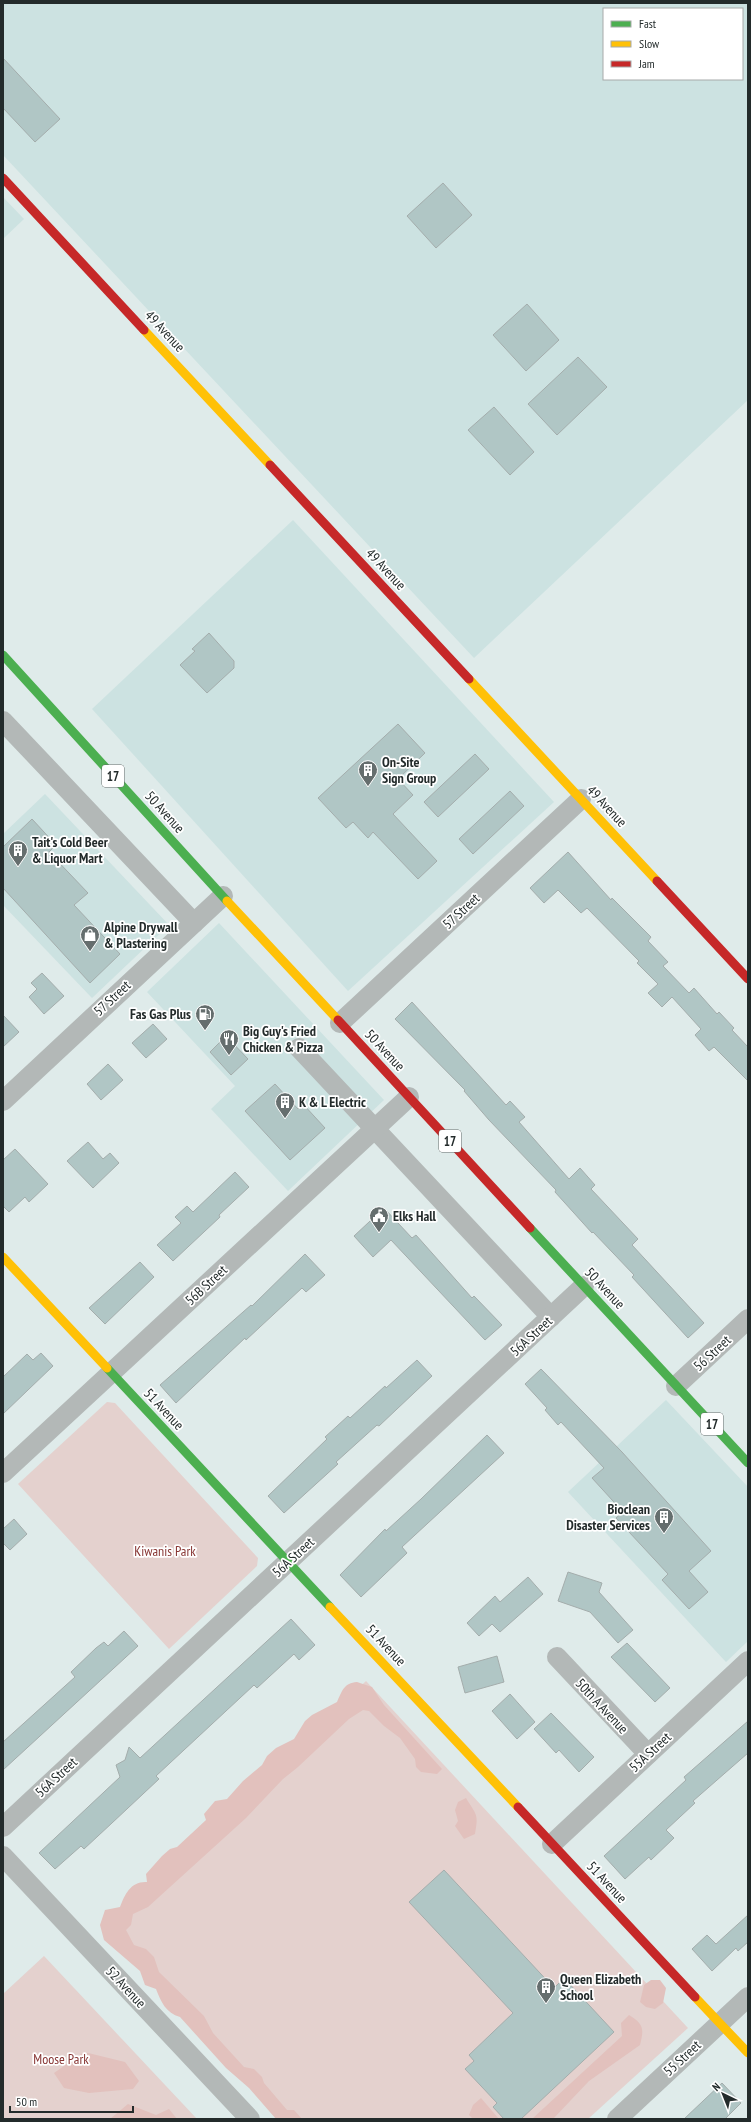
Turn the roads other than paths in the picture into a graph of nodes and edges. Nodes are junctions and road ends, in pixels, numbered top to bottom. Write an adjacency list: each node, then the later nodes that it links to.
1 (3, 178): 4 (street, 49 Avenue)
2 (3, 655): 5 (street, 50 Avenue / 17)
3 (3, 721): 6 (street)
4 (581, 799): 7 (street, 49 Avenue); 8 (street, 57 Street)
5 (223, 896): 6 (street, 57 Street); 8 (street, 50 Avenue / 17)
6 (194, 923): 11 (street, 57 Street)
7 (748, 979)
8 (340, 1023): 10 (street, 50 Avenue / 17)
9 (299, 1048): 12 (street)
10 (409, 1097): 12 (street, 56B Street); 14 (street, 50 Avenue / 17)
11 (3, 1101)
12 (375, 1128): 15 (street); 17 (street, 56B Street)
13 (3, 1257): 17 (street, 51 Avenue)
14 (584, 1286): 15 (street, 56A Street); 18 (street, 50 Avenue / 17)
15 (551, 1317): 21 (street, 56A Street)
16 (748, 1319): 18 (street, 56 Street)
17 (111, 1373): 20 (street, 56B Street); 21 (street, 51 Avenue)
18 (676, 1386): 19 (street, 50 Avenue / 17)
19 (748, 1463)
20 (3, 1473)
21 (288, 1562): 25 (street, 56A Street); 26 (street, 51 Avenue)
22 (557, 1657): 24 (street, 50th A Avenue)
23 (748, 1661): 24 (street, 55A Street)
24 (648, 1754): 26 (street, 55A Street)
25 (3, 1827)
26 (552, 1844): 29 (street, 51 Avenue)
27 (3, 1856): 31 (street, 52 Avenue)
28 (748, 1997): 29 (street, 55 Street)
29 (720, 2023): 30 (street, 51 Avenue); 32 (street, 55 Street)
30 (748, 2053)
31 (250, 2119)
32 (617, 2119)

